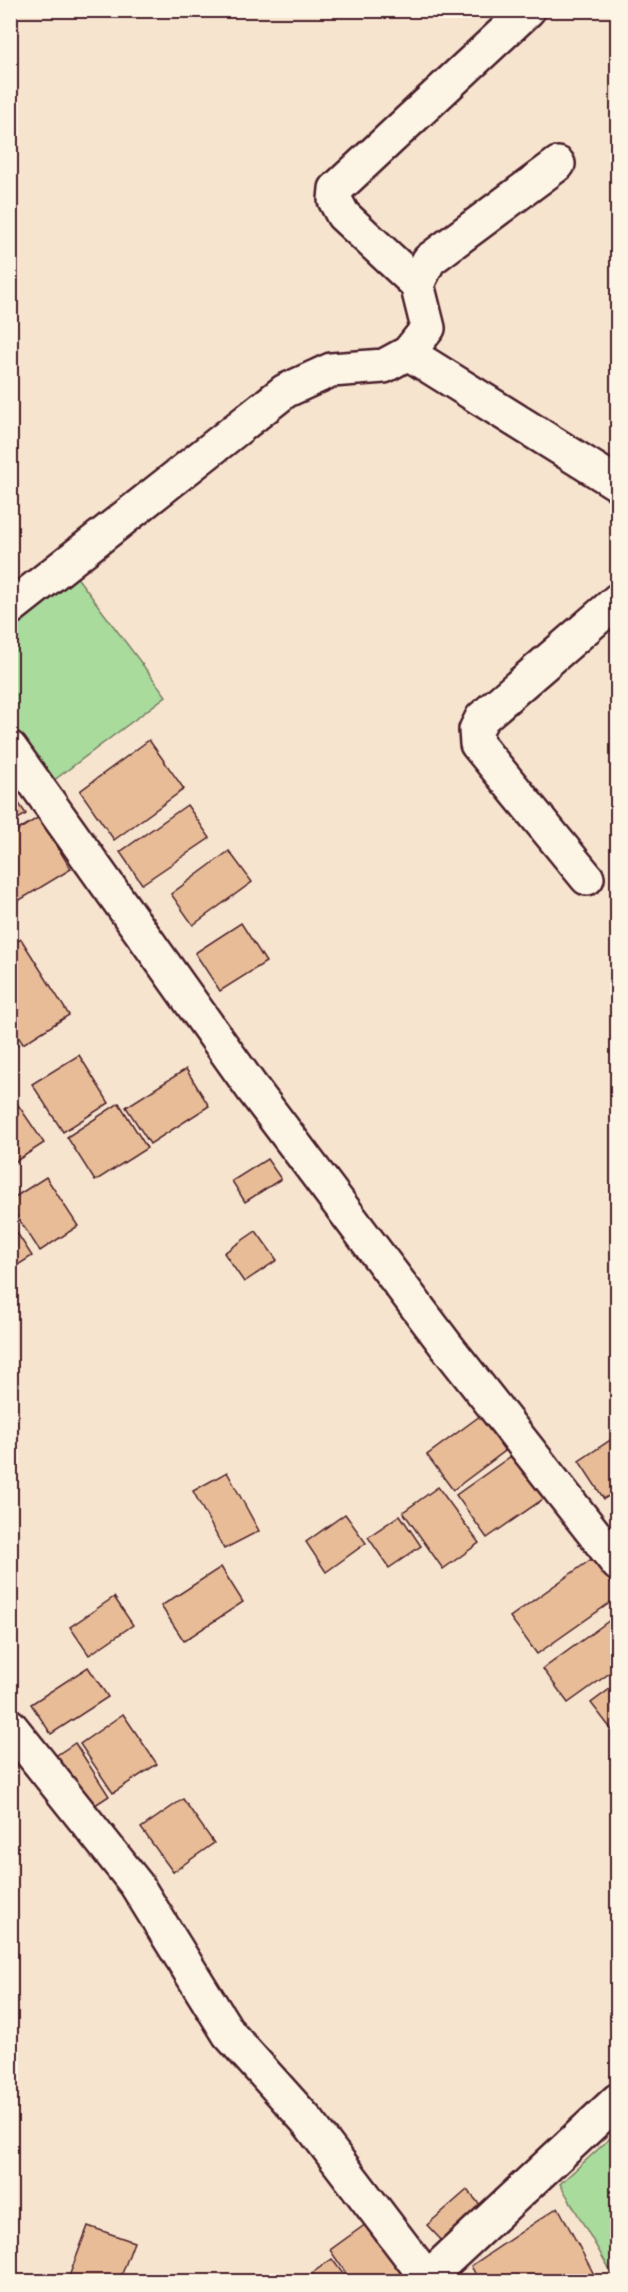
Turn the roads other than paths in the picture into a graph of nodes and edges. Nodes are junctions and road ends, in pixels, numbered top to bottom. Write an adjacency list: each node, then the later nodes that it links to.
1 (528, 10): 3 (street)
2 (558, 164): 3 (street)
3 (417, 284): 4 (street)
4 (408, 353): 5 (street); 6 (street)
5 (618, 484)
6 (10, 608)
7 (612, 616): 9 (street)
8 (10, 748): 10 (street)
9 (586, 878)
10 (618, 1564)
11 (10, 1726): 13 (street)
12 (618, 2100): 13 (street)
13 (425, 2280)

